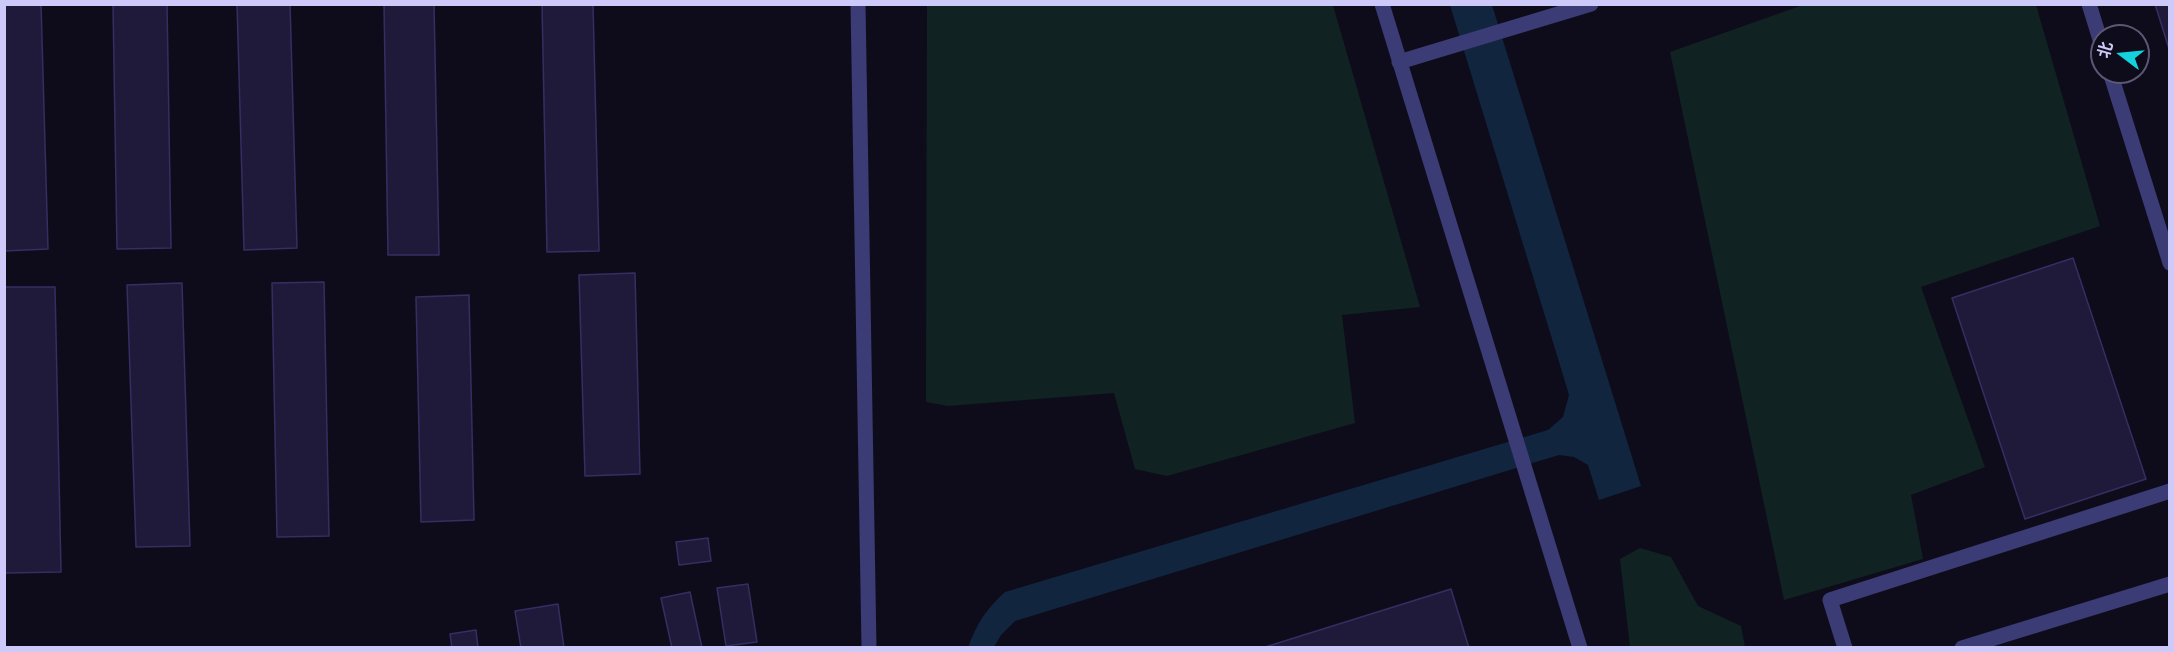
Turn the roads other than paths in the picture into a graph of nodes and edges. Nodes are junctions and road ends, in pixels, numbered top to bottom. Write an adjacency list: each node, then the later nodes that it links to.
1 (858, 4): 11 (street)
2 (1382, 4): 6 (street)
3 (1591, 4): 6 (street)
4 (2089, 4): 5 (street)
5 (2095, 24)
6 (1400, 62): 12 (street)
7 (2114, 84): 8 (street)
8 (2169, 263)
9 (2169, 491): 13 (street)
10 (2169, 584): 14 (street)
11 (869, 648)
12 (1581, 648)
13 (1845, 648)
14 (1962, 648)

